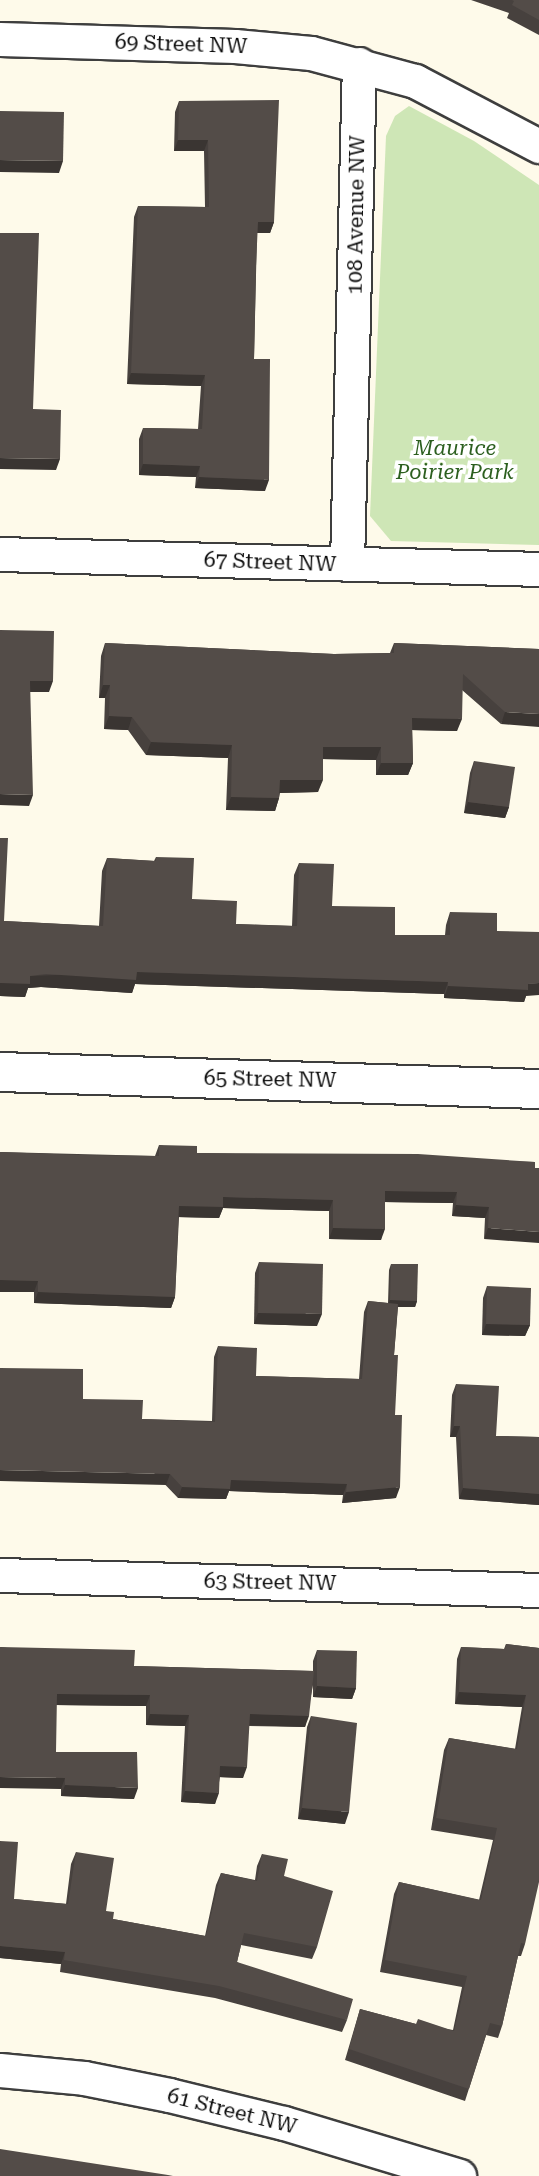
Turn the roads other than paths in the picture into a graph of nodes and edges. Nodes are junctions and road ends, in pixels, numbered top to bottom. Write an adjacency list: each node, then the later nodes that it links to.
1 (0, 39): 2 (street, 69 Street NW)
2 (359, 64): 3 (street); 5 (street, 108 Avenue NW)
3 (539, 146)
4 (0, 554): 5 (street, 67 Street NW)
5 (347, 564): 6 (street, 67 Street NW)
6 (539, 569)
7 (0, 1072): 8 (street, 65 Street NW)
8 (539, 1089)
9 (0, 1575): 10 (street, 63 Street NW)
10 (539, 1590)
11 (0, 2070): 12 (street, 61 Street NW)
12 (459, 2176)

